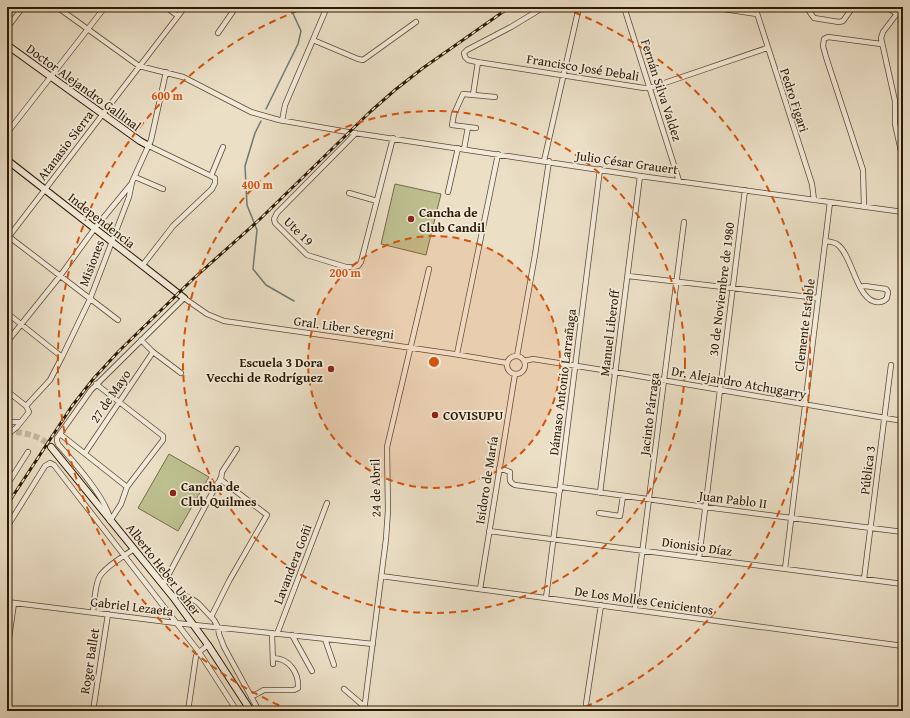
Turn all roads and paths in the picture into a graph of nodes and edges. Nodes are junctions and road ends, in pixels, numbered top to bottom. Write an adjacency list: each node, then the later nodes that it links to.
1 (23, 7): 21 (street)
2 (57, 7): 22 (street)
3 (105, 7): 22 (street)
4 (166, 7): 19 (street)
5 (185, 7): 19 (street, Atanasio Sierra)
6 (236, 7): 23 (street)
7 (327, 7): 24 (street)
8 (544, 7): 28 (street, Francisco José Debali)
9 (579, 7): 32 (street)
10 (624, 7): 33 (street, Fernán Silva Valdez)
11 (710, 7): 17 (street)
12 (755, 7): 17 (street, Pedro Figari)
13 (806, 7): 14 (street)
14 (854, 7)
15 (887, 7): 18 (street)
16 (902, 7): 18 (street)
17 (757, 14): 27 (street, Pedro Figari)
18 (897, 14): 25 (street)
19 (178, 16): 29 (street, Atanasio Sierra)
20 (416, 22): 24 (street)
21 (7, 28)
22 (88, 30): 29 (street); 31 (street)
23 (218, 33)
24 (313, 40): 37 (street)
25 (881, 44): 49 (street); 65 (street)
26 (7, 45): 31 (street, Doctor Alejandro Gallinal)
27 (767, 48): 33 (street, Francisco José Debali); 62 (street, Pedro Figari)
28 (478, 62): 32 (street, Francisco José Debali); 34 (street)
29 (139, 66): 30 (street, Julio César Grauert); 36 (street, Atanasio Sierra)
30 (166, 72): 37 (street, Julio César Grauert); 43 (street, Misiones)
31 (51, 76): 36 (street, Doctor Alejandro Gallinal); 40 (street)
32 (563, 76): 33 (street, Francisco José Debali); 50 (street)
33 (650, 88): 55 (street, Fernán Silva Valdez)
34 (473, 95): 35 (street); 38 (street)
35 (495, 97)
36 (103, 114): 43 (street, Doctor Alejandro Gallinal); 58 (street, Atanasio Sierra)
37 (282, 121): 41 (street, Julio César Grauert)
38 (468, 127): 39 (street); 46 (street)
39 (476, 128)
40 (7, 133)
41 (356, 133): 42 (street, Julio César Grauert); 63 (street, Ute 19)
42 (393, 138): 45 (street, Julio César Grauert); 63 (street)
43 (149, 146): 52 (street); 54 (street, Misiones)
44 (224, 147): 52 (street)
45 (458, 148): 46 (street, Julio César Grauert); 60 (street)
46 (464, 149): 47 (street, Julio César Grauert)
47 (498, 154): 50 (street, Julio César Grauert); 89 (street)
48 (7, 160): 58 (street, Independencia)
49 (903, 160)
50 (546, 161): 51 (street, Julio César Grauert); 90 (street)
51 (600, 169): 53 (street, Julio César Grauert); 95 (street, Dámaso Antonio Larrañaga)
52 (211, 176): 72 (street)
53 (640, 176): 55 (street, Julio César Grauert); 75 (street, Manuel Liberoff)
54 (135, 177): 56 (street, Misiones); 57 (street)
55 (680, 181): 59 (street, Julio César Grauert)
56 (132, 182): 68 (street); 71 (street, Misiones)
57 (163, 189)
58 (45, 190): 68 (street, Independencia); 69 (street, Atanasio Sierra)
59 (745, 190): 62 (street, Julio César Grauert); 78 (street, 30 de Noviembre de 1980)
60 (448, 192)
61 (348, 193): 63 (street)
62 (814, 200): 64 (street, Julio César Grauert)
63 (377, 201)
64 (830, 202): 65 (street, Julio César Grauert); 70 (street, Clemente Estable)
65 (864, 206): 66 (street, Julio César Grauert)
66 (903, 212)
67 (684, 222): 76 (street, Jacinto Párraga)
68 (95, 228): 71 (street, Independencia); 74 (street)
69 (8, 237): 74 (street)
70 (826, 241): 77 (street); 80 (street, Clemente Estable)
71 (111, 242): 72 (street, Independencia); 81 (street, Misiones)
72 (142, 266): 79 (street, Independencia)
73 (429, 269): 87 (street, 24 de Abril)
74 (60, 276): 81 (street); 84 (street)
75 (628, 276): 76 (street); 96 (street, Manuel Liberoff)
76 (676, 282): 78 (street); 99 (street, Jacinto Párraga)
77 (860, 287): 77 (street)
78 (732, 288): 80 (street); 101 (street, 30 de Noviembre de 1980)
79 (184, 298): 85 (street); 87 (street, Gral. Liber Seregni)
80 (818, 298): 104 (street, Clemente Estable)
81 (90, 299): 83 (street); 91 (street, Misiones)
82 (7, 313): 84 (street)
83 (118, 320)
84 (21, 324): 86 (street); 91 (street)
85 (141, 340): 88 (street); 100 (street)
86 (7, 342)
87 (409, 347): 89 (street, Gral. Liber Seregni); 139 (street, 24 de Abril)
88 (153, 352): 97 (street); 103 (street, 27 de Mayo)
89 (457, 354): 93 (street, Gral. Liber Seregni)
90 (517, 356): 92 (street); 93 (street)
91 (62, 357): 105 (street, Misiones)
92 (524, 361): 95 (street, Dr. Alejandro Atchugarry); 98 (street)
93 (507, 363): 98 (street)
94 (891, 365): 106 (street, Pública 3)
95 (575, 366): 96 (street, Dr. Alejandro Atchugarry); 120 (street, Dámaso Antonio Larrañaga)
96 (615, 372): 99 (street, Dr. Alejandro Atchugarry); 121 (street, Manuel Liberoff)
97 (181, 373)
98 (515, 374): 116 (street, Isidoro de María)
99 (664, 380): 101 (street, Dr. Alejandro Atchugarry); 123 (street, Jacinto Párraga)
100 (96, 384): 103 (street); 110 (street)
101 (720, 390): 104 (street, Dr. Alejandro Atchugarry); 125 (street, 30 de Noviembre de 1980)
102 (7, 391): 105 (street)
103 (120, 402): 115 (street, 27 de Mayo); 119 (street)
104 (806, 404): 106 (street, Dr. Alejandro Atchugarry); 127 (street, Clemente Estable)
105 (26, 406): 109 (street)
106 (884, 418): 107 (street, Dr. Alejandro Atchugarry); 130 (street, Pública 3)
107 (903, 421)
108 (7, 422): 109 (street)
109 (20, 422): 111 (street)
110 (60, 434): 115 (street); 128 (street)
111 (7, 435)
112 (51, 447): 128 (street, Alberto Heber Usher)
113 (237, 449): 117 (street)
114 (28, 452): 118 (street)
115 (85, 453): 119 (street)
116 (499, 468): 120 (street, Juan Pablo II); 131 (street, Isidoro de María)
117 (220, 479): 142 (street); 152 (street)
118 (7, 485)
119 (126, 487): 128 (street)
120 (560, 489): 121 (street, Juan Pablo II); 133 (street, Dámaso Antonio Larrañaga)
121 (600, 493): 122 (street, Juan Pablo II)
122 (623, 496): 123 (street, Juan Pablo II); 126 (street)
123 (650, 500): 125 (street, Juan Pablo II); 135 (street, Jacinto Párraga)
124 (327, 503): 156 (street, Lavandera Goñi)
125 (705, 507): 127 (street, Juan Pablo II); 137 (street, 30 de Noviembre de 1980)
126 (599, 514)
127 (791, 518): 130 (street, Juan Pablo II); 138 (street, Clemente Estable)
128 (110, 520): 134 (street, Alberto Heber Usher)
129 (7, 527): 136 (street, Alberto Heber Usher)
130 (870, 528): 132 (street, Juan Pablo II); 140 (street, Pública 3)
131 (489, 531): 133 (street, Dionisio Díaz); 143 (street, Isidoro de María)
132 (903, 532)
133 (553, 540): 135 (street, Dionisio Díaz); 145 (street, Dámaso Antonio Larrañaga)
134 (134, 549): 136 (street); 142 (street, Alberto Heber Usher)
135 (643, 550): 137 (street, Dionisio Díaz); 149 (street, Jacinto Párraga)
136 (125, 556): 150 (street); 153 (street, Alberto Heber Usher)
137 (699, 558): 138 (street, Dionisio Díaz)
138 (785, 569): 140 (street, Dionisio Díaz)
139 (381, 576): 143 (street, De Los Molles Cenicientos); 159 (street, 24 de Abril)
140 (864, 578): 141 (street, Dionisio Díaz)
141 (903, 584)
142 (163, 585): 144 (street, Alberto Heber Usher)
143 (480, 589): 145 (street, De Los Molles Cenicientos)
144 (173, 597): 152 (street); 154 (street, Alberto Heber Usher)
145 (546, 598): 148 (street, De Los Molles Cenicientos)
146 (7, 602): 147 (street, Gabriel Lezaeta)
147 (14, 603): 150 (street, Gabriel Lezaeta); 162 (street)
148 (601, 605): 149 (street, De Los Molles Cenicientos); 170 (street)
149 (635, 609): 161 (street, De Los Molles Cenicientos)
150 (93, 613): 151 (street, Gabriel Lezaeta)
151 (108, 614): 153 (street, Gabriel Lezaeta); 172 (street, Roger Ballet)
152 (211, 617): 155 (street)
153 (176, 623): 154 (street, Gabriel Lezaeta); 163 (street, Alberto Heber Usher)
154 (193, 624): 155 (street, Gabriel Lezaeta); 160 (street, Alberto Heber Usher)
155 (218, 627): 156 (street, Gabriel Lezaeta); 169 (street)
156 (275, 633): 157 (street, Gabriel Lezaeta); 164 (street)
157 (292, 635): 158 (street, Gabriel Lezaeta); 167 (street)
158 (325, 639): 159 (street, Gabriel Lezaeta); 166 (street)
159 (373, 644): 171 (street, 24 de Abril)
160 (208, 646): 163 (street); 175 (street, Alberto Heber Usher)
161 (903, 646)
162 (7, 652)
163 (199, 652): 173 (street); 174 (street, Alberto Heber Usher)
164 (273, 658): 165 (street); 169 (street)
165 (273, 664)
166 (334, 665)
167 (312, 671)
168 (344, 689): 171 (street)
169 (251, 697): 176 (street)
170 (586, 704)
171 (365, 709)
172 (93, 711)
173 (188, 711)
174 (237, 711)
175 (251, 711)
176 (259, 711)

